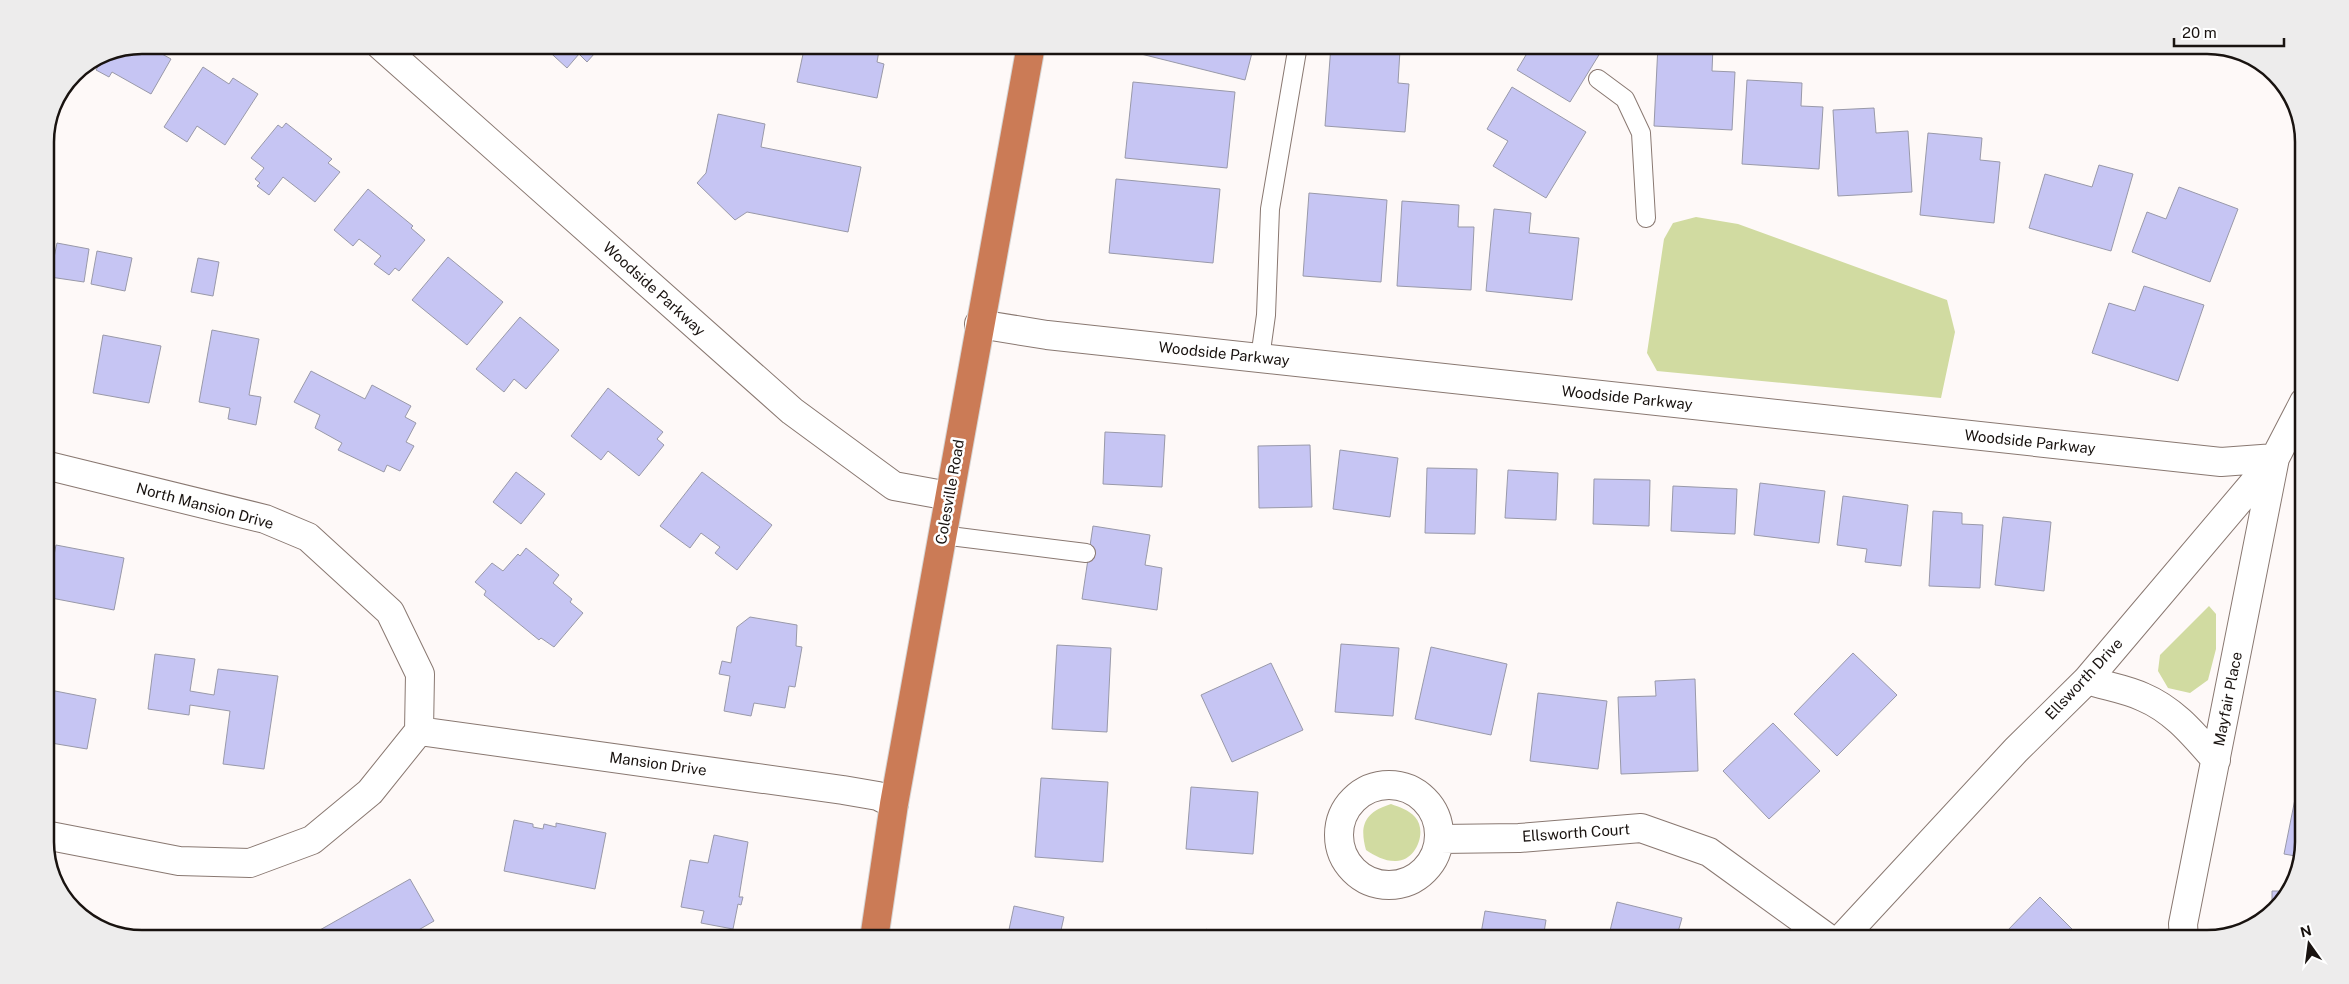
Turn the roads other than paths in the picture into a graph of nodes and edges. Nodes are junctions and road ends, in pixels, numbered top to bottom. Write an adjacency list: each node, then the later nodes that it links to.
1 (390, 54): 11 (street, Woodside Parkway)
2 (1029, 54): 6 (highway, Colesville Road)
3 (1296, 54): 7 (lane)
4 (1598, 79): 5 (lane)
5 (1646, 218)
6 (979, 324): 7 (street, Woodside Parkway); 11 (highway, Colesville Road)
7 (1260, 358): 9 (street, Woodside Parkway)
8 (2295, 427): 9 (street, Ellsworth Drive)
9 (2276, 458): 14 (street, Ellsworth Drive); 16 (street, Mayfair Place)
10 (54, 467): 15 (street, North Mansion Drive)
11 (949, 496): 12 (highway, Colesville Road)
12 (942, 535): 13 (lane); 17 (highway, Colesville Road)
13 (1086, 553)
14 (2087, 680): 16 (street); 22 (street, Ellsworth Drive)
15 (419, 731): 17 (street, Mansion Drive); 18 (street)
16 (2216, 760): 23 (street, Mayfair Place)
17 (894, 804): 20 (highway, Colesville Road)
18 (54, 837)
19 (1440, 839): 21 (street, Ellsworth Court)
20 (875, 930)
21 (1817, 930)
22 (1849, 930)
23 (2183, 930)

